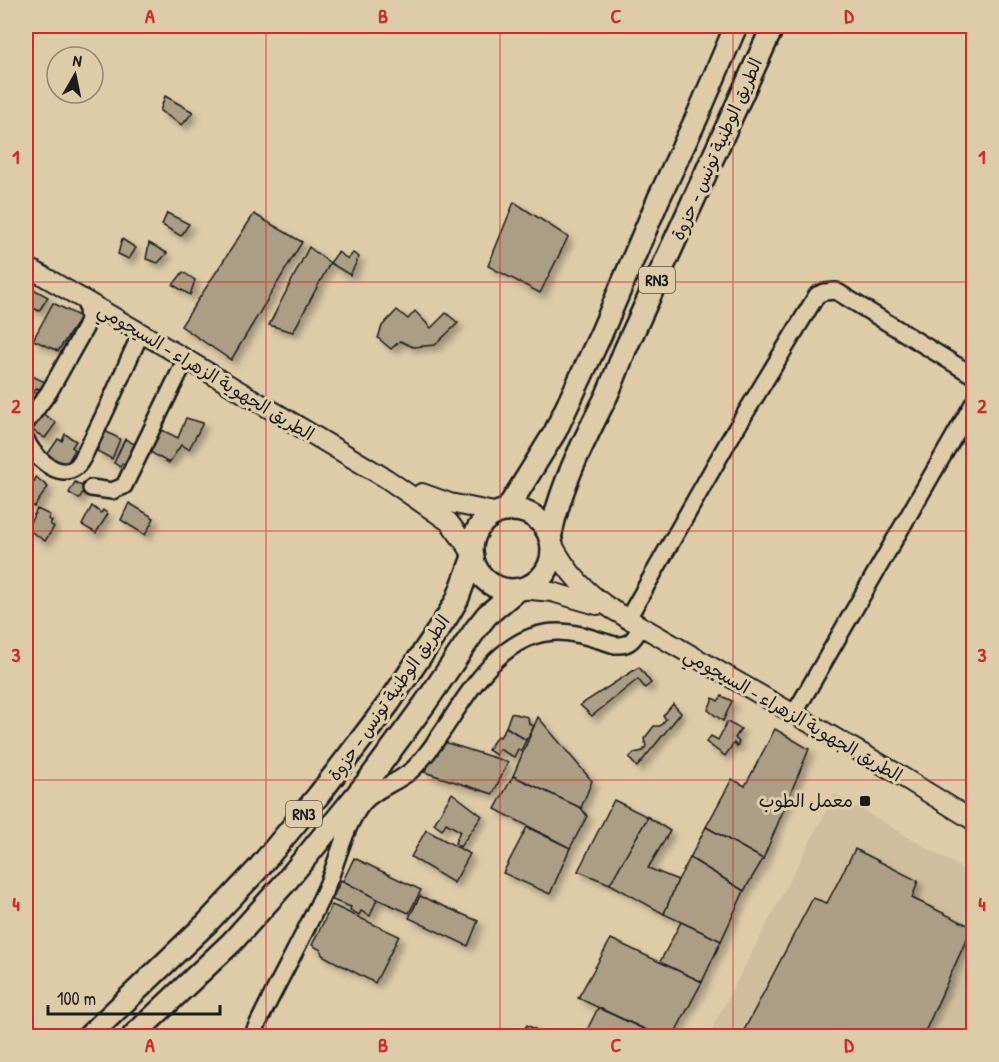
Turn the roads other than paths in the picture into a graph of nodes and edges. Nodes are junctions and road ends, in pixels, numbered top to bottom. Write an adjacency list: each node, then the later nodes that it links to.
1 (736, 26): 13 (highway, الطريق الوطنية تونس - حزوة / RN3)
2 (773, 26): 14 (highway, الطريق الوطنية تونس - حزوة / RN3)
3 (26, 268): 4 (main road, الطريق الجهوية الزهراء - السيجومي)
4 (86, 301): 5 (main road, الطريق الجهوية الزهراء - السيجومي); 9 (street)
5 (141, 333): 6 (main road, الطريق الجهوية الزهراء - السيجومي); 10 (street)
6 (186, 359): 11 (main road, الطريق الجهوية الزهراء - السيجومي); 12 (street)
7 (974, 375): 17 (street)
8 (974, 402): 18 (street)
9 (26, 423)
10 (26, 440)
11 (387, 479): 13 (main road, الطريق الجهوية الزهراء - السيجومي); 15 (main road, الطريق الجهوية الزهراء - السيجومي)
12 (91, 488)
13 (503, 512): 14 (highway); 15 (highway, RN3)
14 (551, 540): 16 (highway, RN3); 17 (main road, الطريق الجهوية الزهراء - السيجومي)
15 (473, 555): 16 (highway); 20 (highway, الطريق الوطنية تونس - حزوة / RN3)
16 (519, 590): 17 (main road, الطريق الجهوية الزهراء - السيجومي); 21 (highway, الطريق الوطنية تونس - حزوة / RN3)
17 (627, 619): 18 (main road, الطريق الجهوية الزهراء - السيجومي); 22 (street)
18 (794, 714): 19 (main road, الطريق الجهوية الزهراء - السيجومي)
19 (974, 821)
20 (89, 1036)
21 (133, 1036)
22 (252, 1036)

